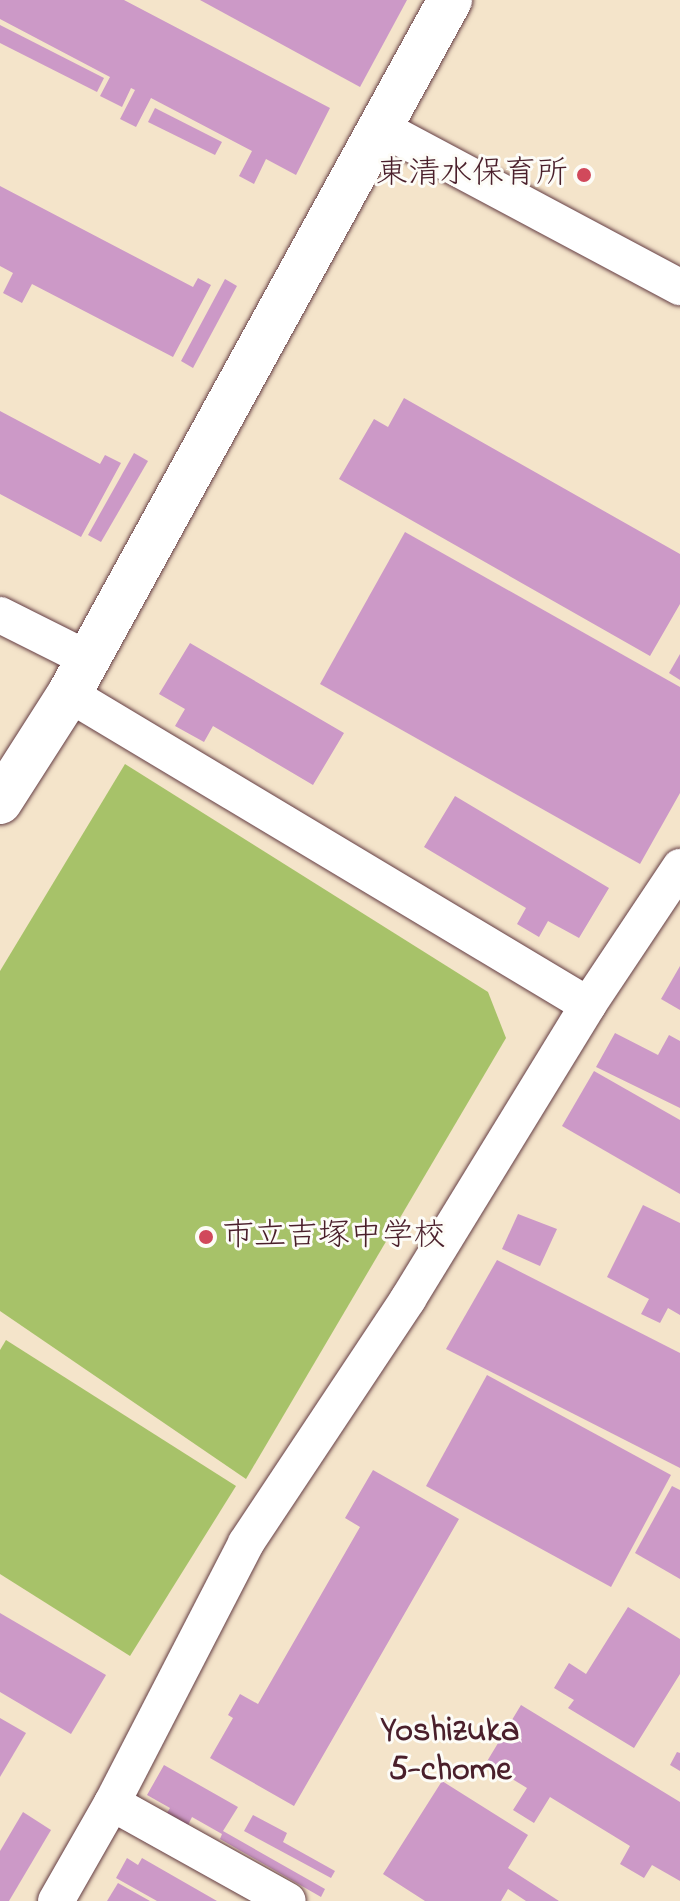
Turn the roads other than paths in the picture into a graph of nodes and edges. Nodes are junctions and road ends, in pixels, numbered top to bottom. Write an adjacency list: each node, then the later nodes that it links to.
1 (450, 0): 2 (street)
2 (380, 127): 3 (street); 5 (street)
3 (680, 287)
4 (0, 615): 5 (street)
5 (79, 676): 6 (street); 8 (street)
6 (0, 802)
7 (680, 867): 8 (street)
8 (588, 1005): 9 (street)
9 (112, 1803): 10 (street); 11 (street)
10 (56, 1901)
11 (288, 1901)

